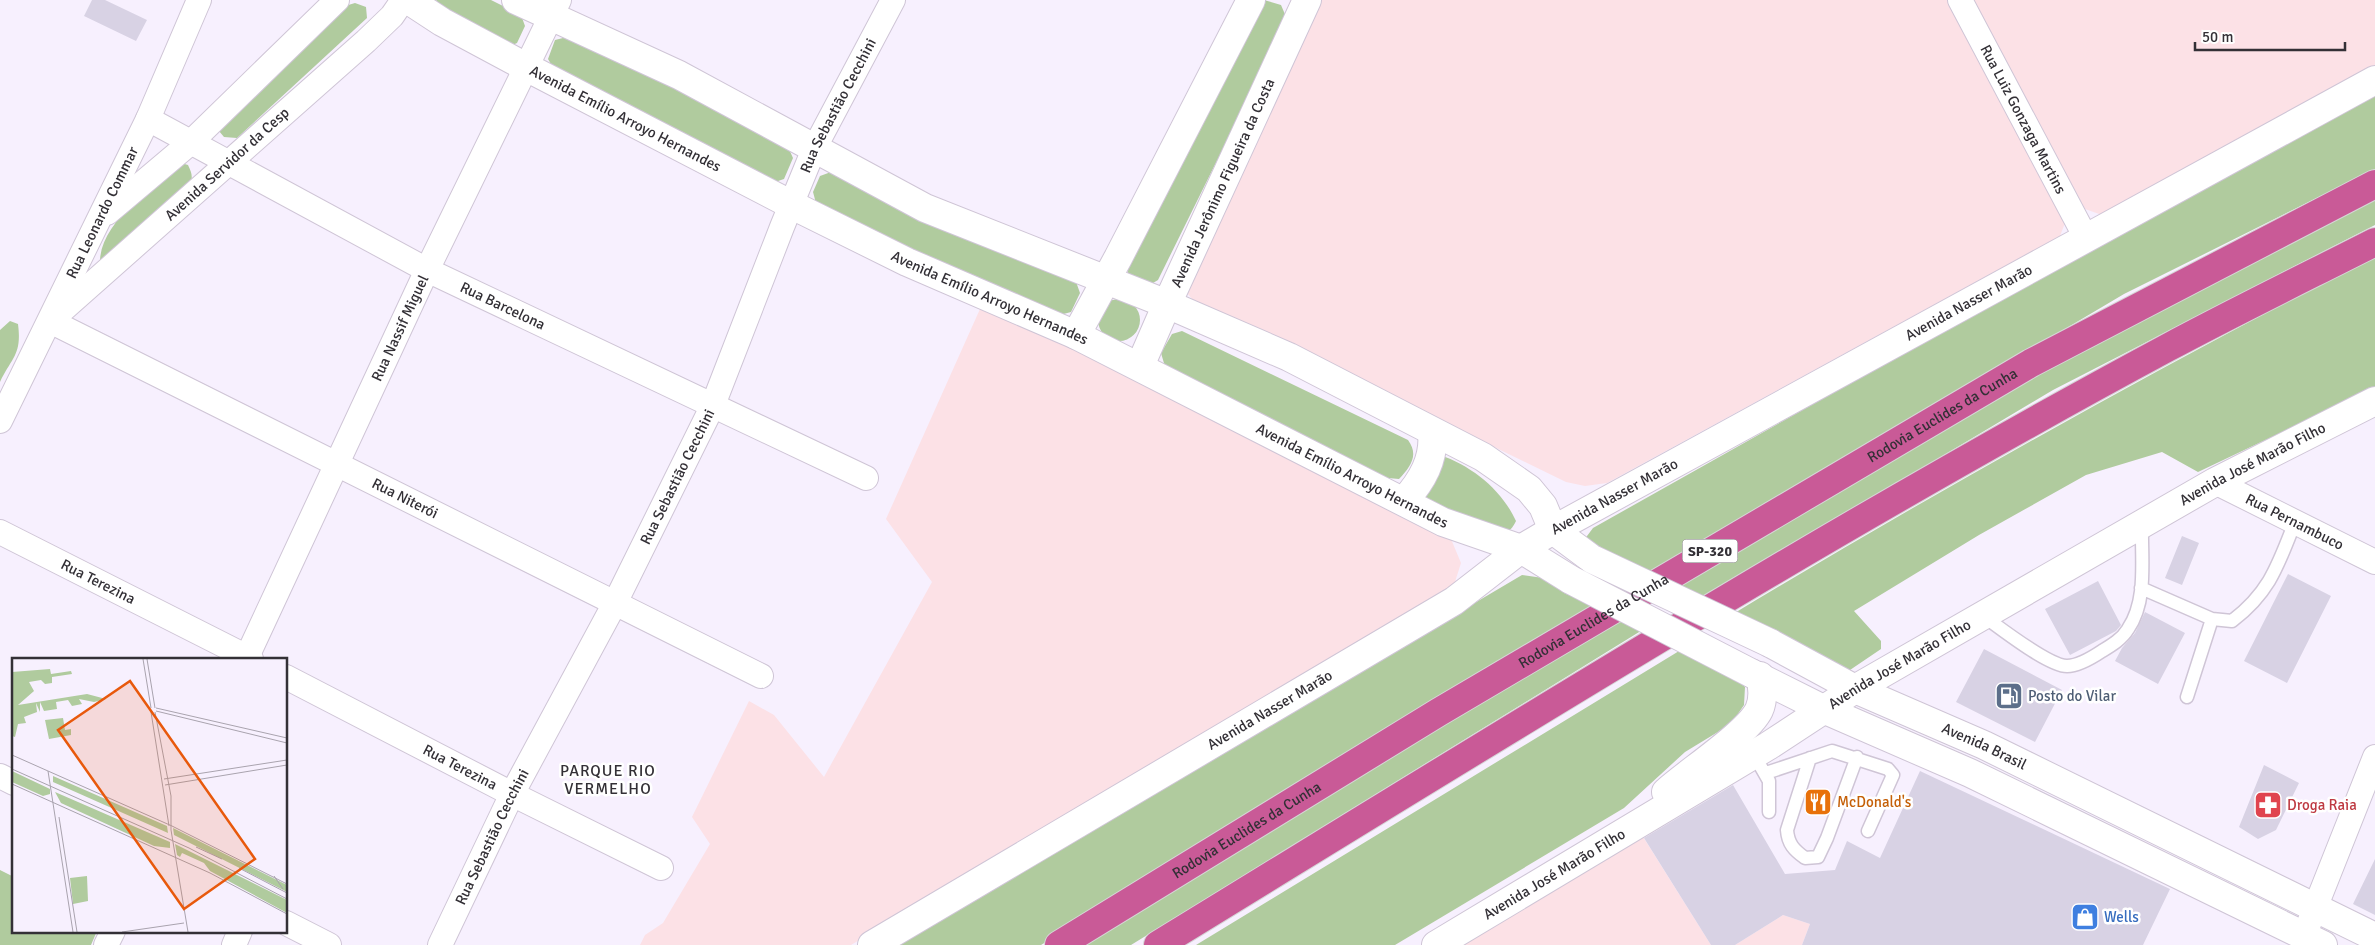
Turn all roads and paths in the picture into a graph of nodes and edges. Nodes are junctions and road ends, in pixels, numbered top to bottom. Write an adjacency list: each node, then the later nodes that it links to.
1 (199, 0): 12 (street, Rua Leonardo Commar)
2 (337, 0): 13 (street)
3 (516, 0): 9 (main road)
4 (893, 0): 14 (street, Rua Sebastião Cecchini)
5 (1251, 0): 22 (main road)
6 (1306, 0): 23 (main road, Avenida Jerônimo Figueira da Costa)
7 (1960, 0): 19 (street, Rua Luiz Gonzaga Martins)
8 (407, 1): 10 (main road, Avenida Emílio Arroyo Hernandes); 15 (street, Avenida Servidor da Cesp)
9 (555, 8): 10 (street, Rua Nassif Miguel); 14 (main road)
10 (526, 67): 17 (main road, Avenida Emílio Arroyo Hernandes); 21 (street, Rua Nassif Miguel)
11 (2375, 80): 19 (main road, Avenida Nasser Marão)
12 (148, 120): 13 (street, Rua Barcelona); 18 (street, Rua Leonardo Commar)
13 (190, 143): 15 (street, Rua Barcelona); 18 (street)
14 (814, 149): 17 (street, Rua Sebastião Cecchini); 22 (main road)
15 (227, 163): 21 (street, Rua Barcelona); 24 (street, Avenida Servidor da Cesp)
16 (2375, 184): 78 (highway, Rodovia Euclides da Cunha / SP-320)
17 (792, 205): 25 (main road, Avenida Emílio Arroyo Hernandes); 28 (street, Rua Sebastião Cecchini)
18 (101, 218): 24 (street, Rua Leonardo Commar)
19 (2086, 238): 37 (main road, Avenida Nasser Marão)
20 (2375, 242): 79 (highway)
21 (427, 270): 28 (street, Rua Barcelona); 31 (street, Rua Nassif Miguel)
22 (1105, 279): 23 (main road); 25 (main road)
23 (1166, 304): 26 (main road, Avenida Jerônimo Figueira da Costa); 30 (main road)
24 (50, 321): 29 (street, Rua Leonardo Commar); 31 (street, Rua Niterói)
25 (1076, 335): 26 (main road, Avenida Emílio Arroyo Hernandes)
26 (1140, 366): 34 (main road, Avenida Emílio Arroyo Hernandes)
27 (2375, 401): 33 (main road, Avenida José Marão Filho)
28 (713, 405): 32 (street, Rua Barcelona); 43 (street, Rua Sebastião Cecchini)
29 (0, 421)
30 (1432, 432): 34 (main road); 37 (main road)
31 (338, 464): 43 (street, Rua Niterói); 46 (street, Rua Nassif Miguel)
32 (866, 478)
33 (2214, 482): 35 (street, Rua Pernambuco); 36 (main road, Avenida José Marão Filho)
34 (1404, 501): 39 (main road, Avenida Emílio Arroyo Hernandes)
35 (2295, 522): 40 (street, Rua Pernambuco); 45 (lane)
36 (2142, 524): 42 (lane); 44 (main road, Avenida José Marão Filho)
37 (1553, 530): 39 (main road, Avenida Nasser Marão); 50 (main road, Avenida Brasil, bridge)
38 (0, 532): 46 (street, Rua Terezina)
39 (1521, 549): 41 (main road, Avenida Emílio Arroyo Hernandes); 77 (main road, Avenida Nasser Marão)
40 (2375, 562)
41 (1571, 580): 47 (main road, Avenida Brasil, bridge)
42 (2142, 588): 44 (lane); 45 (lane)
43 (615, 604): 48 (street, Rua Niterói); 61 (street, Rua Sebastião Cecchini)
44 (1982, 615): 50 (main road, Avenida José Marão Filho)
45 (2212, 619): 51 (lane)
46 (248, 658)
47 (1756, 675): 52 (main road, Avenida Brasil); 64 (main road)
48 (761, 676)
49 (288, 678): 61 (street, Rua Terezina)
50 (1854, 689): 52 (main road, Avenida José Marão Filho); 53 (main road, Avenida Brasil)
51 (2187, 697)
52 (1823, 709): 57 (main road, Avenida José Marão Filho); 58 (main road, Avenida Brasil)
53 (1984, 745): 58 (main road); 66 (main road, Avenida Brasil)
54 (1857, 757): 56 (lane); 56 (lane); 63 (lane)
55 (2375, 757): 66 (street)
56 (1810, 758): 57 (lane)
57 (1759, 764): 62 (lane); 64 (main road, Avenida José Marão Filho)
58 (1970, 773): 71 (main road, Avenida Brasil)
59 (0, 776): 60 (street)
60 (12, 782)
61 (512, 794): 65 (street, Rua Terezina); 76 (street, Rua Sebastião Cecchini)
62 (1769, 812)
63 (1868, 831)
64 (1589, 854): 72 (main road, Avenida José Marão Filho)
65 (662, 868)
66 (2315, 908): 70 (main road, Avenida Brasil); 71 (street)
67 (288, 924): 75 (street)
68 (112, 932): 73 (street)
69 (240, 932): 74 (street)
70 (2375, 937)
71 (2314, 940)
72 (1444, 943)
73 (106, 945)
74 (234, 945)
75 (329, 945)
76 (440, 945)
77 (872, 945)
78 (1059, 945)
79 (1158, 945)

